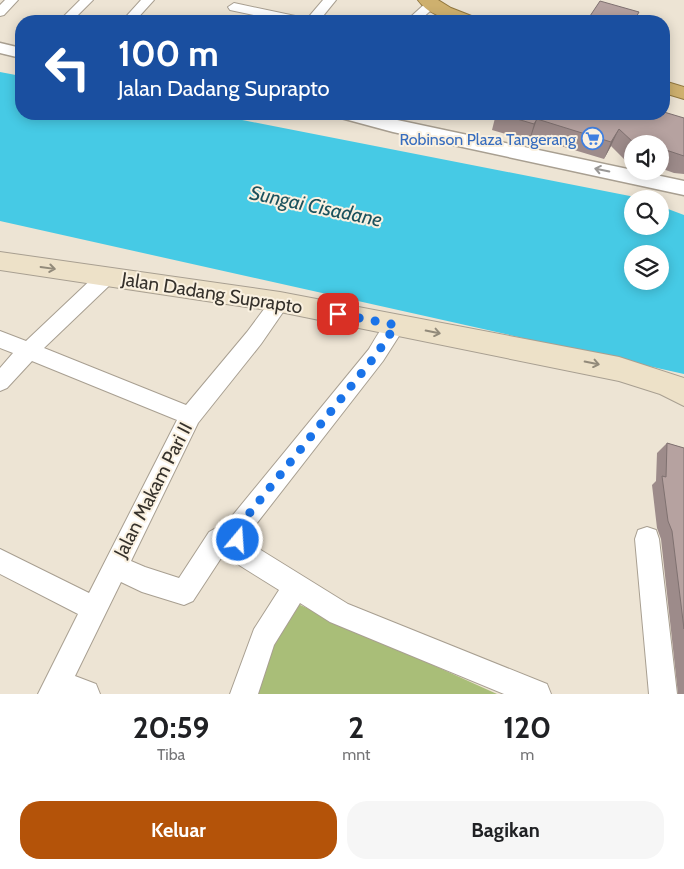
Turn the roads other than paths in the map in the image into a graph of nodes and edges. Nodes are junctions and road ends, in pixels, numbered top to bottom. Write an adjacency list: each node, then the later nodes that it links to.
1 (12, 0): 7 (street)
2 (86, 0): 8 (street)
3 (148, 0): 9 (street)
4 (330, 0): 11 (street)
5 (429, 2): 12 (street); 13 (highway)
6 (234, 6): 10 (street)
7 (0, 12)
8 (71, 15)
9 (134, 15)
10 (274, 15)
11 (317, 15)
12 (417, 15)
13 (456, 15)
14 (0, 48): 15 (street)
15 (15, 52)
16 (670, 89): 17 (highway)
17 (684, 93)
18 (370, 120): 19 (street, one-way to 18)
19 (684, 188)
20 (2, 264): 21 (main road, Jalan Dadang Suprapto, one-way to 21)
21 (106, 277): 22 (main road, Jalan Dadang Suprapto); 25 (street)
22 (280, 302): 23 (main road, Jalan Dadang Suprapto); 28 (street, Jalan Makam Pari II)
23 (396, 325): 27 (main road, Jalan Dadang Suprapto, one-way to 27); 29 (street)
24 (0, 339): 25 (street)
25 (27, 352): 26 (street); 28 (street)
26 (0, 382)
27 (684, 393)
28 (190, 416): 32 (street, Jalan Makam Pari II)
29 (236, 530): 32 (street); 33 (street)
30 (647, 539): 39 (street)
31 (0, 562): 34 (street)
32 (115, 566): 34 (street, Jalan Makam Pari II)
33 (296, 587): 37 (street); 38 (street)
34 (94, 609): 35 (street, Jalan Makam Pari II)
35 (55, 688): 36 (street)
36 (86, 694)
37 (244, 694)
38 (537, 694)
39 (663, 694)

